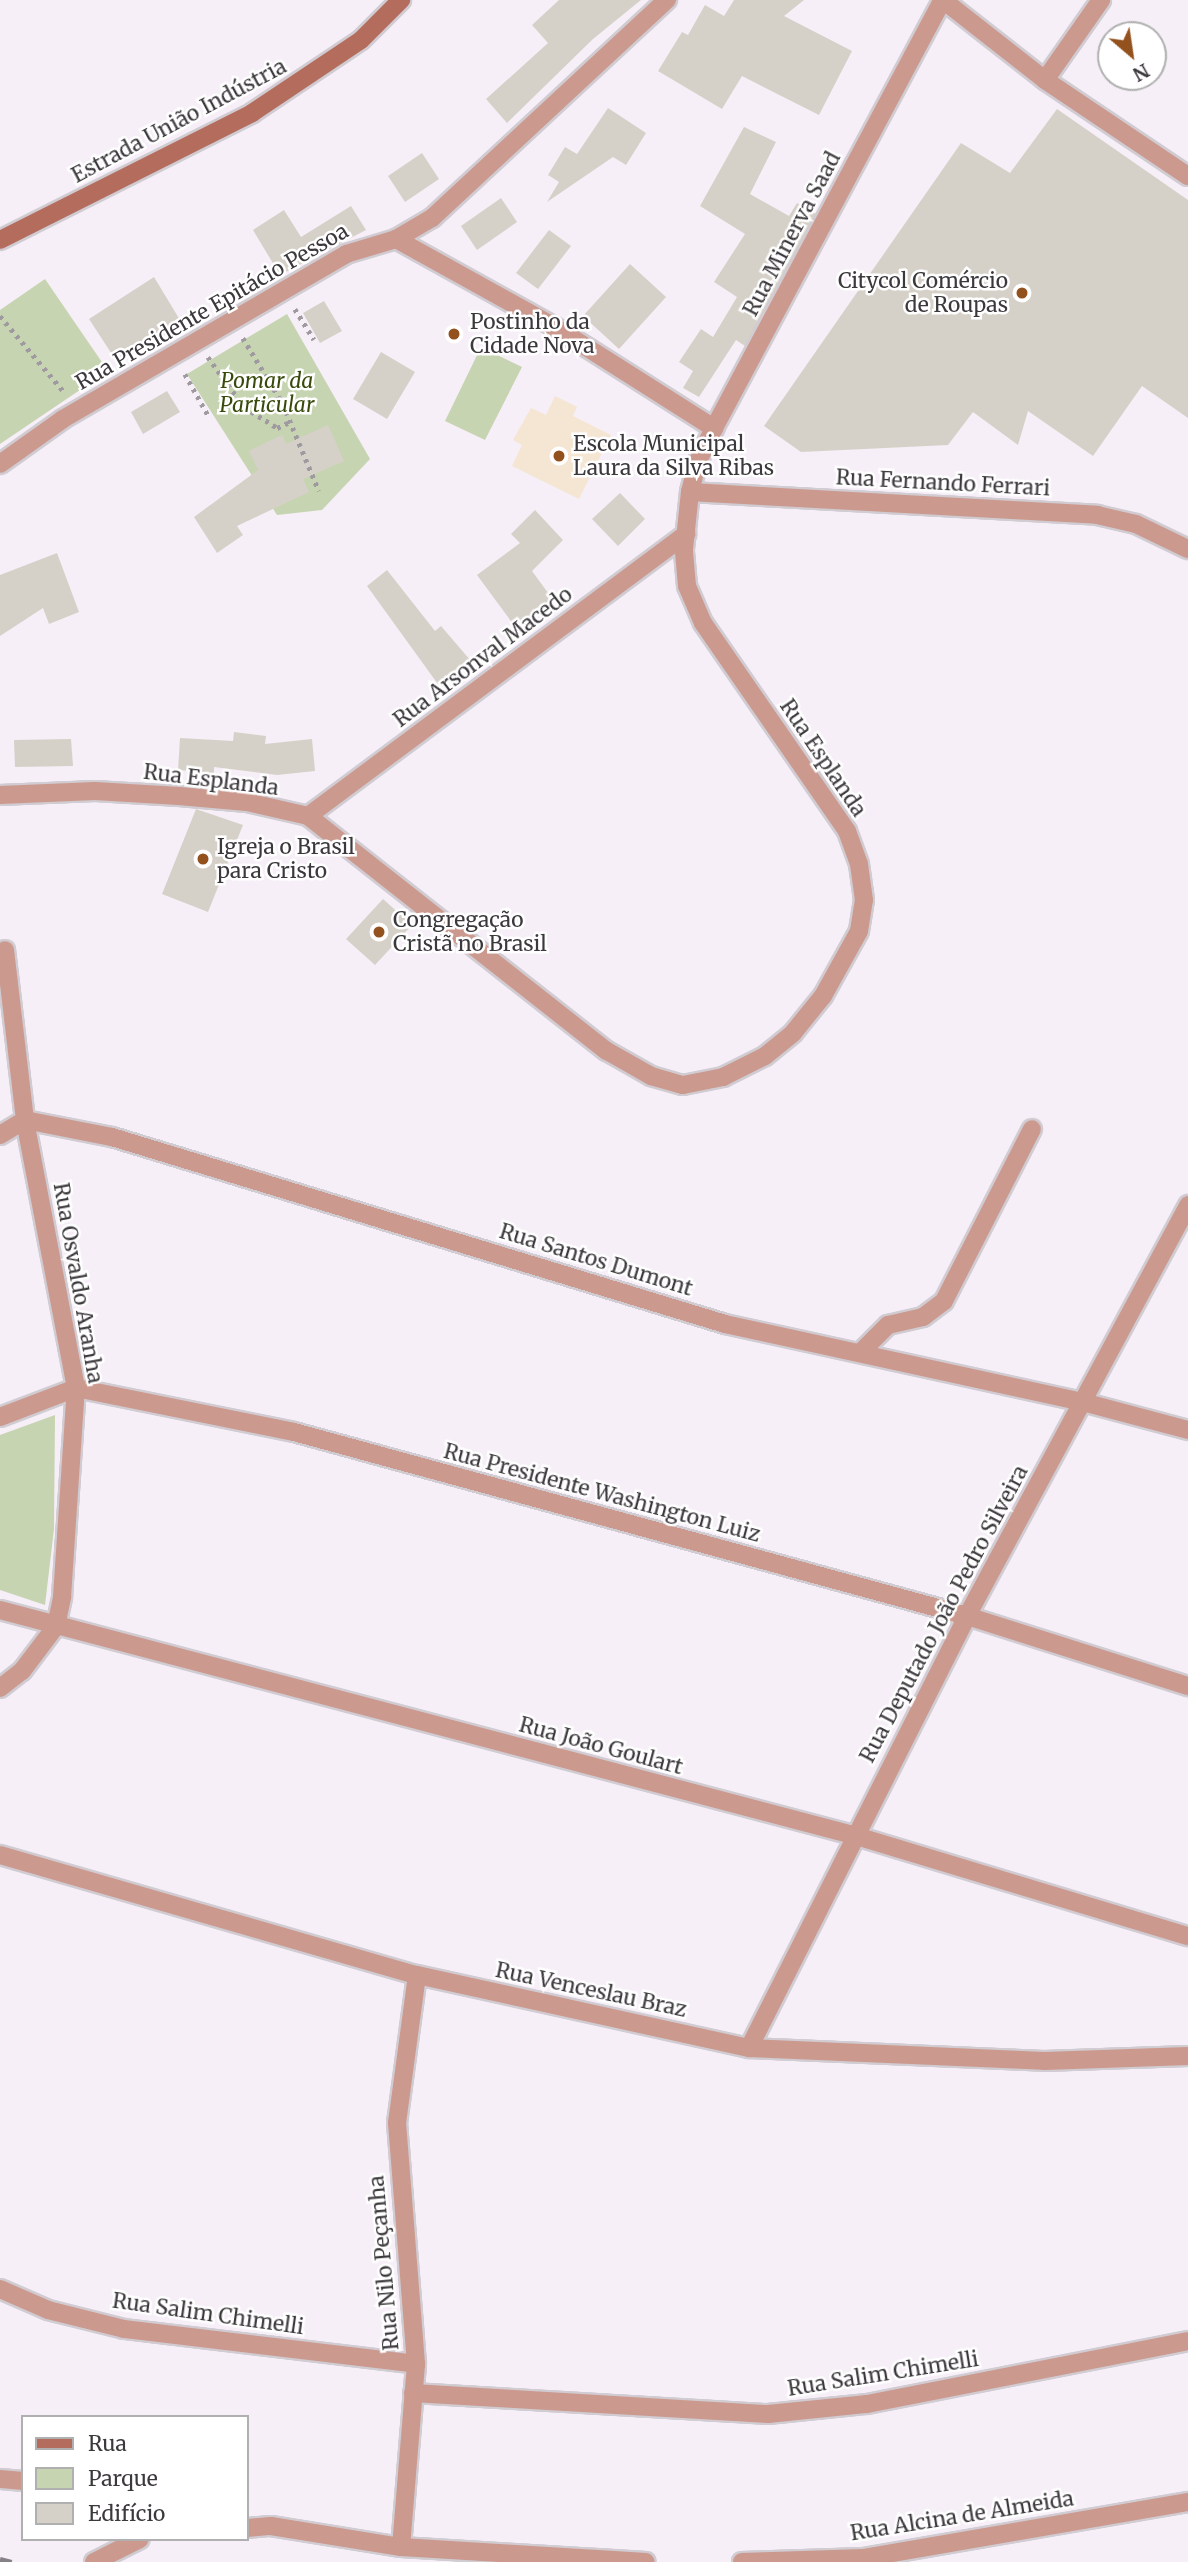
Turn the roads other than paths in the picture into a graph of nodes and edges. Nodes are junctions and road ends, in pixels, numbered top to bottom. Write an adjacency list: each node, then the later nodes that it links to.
1 (401, 0): 8 (main road, Estrada União Indústria)
2 (667, 0): 7 (street, Rua Presidente Epitácio Pessoa)
3 (943, 0): 5 (street); 9 (street, Rua Minerva Saad)
4 (1101, 0): 5 (street)
5 (1045, 80): 6 (street)
6 (1188, 176)
7 (396, 239): 9 (street); 10 (street, Rua Presidente Epitácio Pessoa)
8 (0, 240)
9 (714, 428): 11 (street, Rua Minerva Saad)
10 (0, 464)
11 (690, 492): 12 (street, Rua Esplanda); 13 (street, Rua Fernando Ferrari)
12 (686, 534): 15 (street, Rua Arsonval Macedo); 15 (street, Rua Esplanda)
13 (1188, 549)
14 (0, 795): 15 (street, Rua Esplanda)
15 (308, 816)
16 (5, 950): 17 (street, Rua Osvaldo Aranha)
17 (25, 1120): 19 (street); 21 (street, Rua Santos Dumont); 22 (street, Rua Osvaldo Aranha)
18 (1032, 1129): 21 (street)
19 (0, 1135)
20 (1188, 1206): 23 (street, Rua Deputado João Pedro Silveira)
21 (860, 1353): 23 (street, Rua Santos Dumont)
22 (76, 1388): 24 (street); 27 (street, Rua Presidente Washington Luiz); 28 (street, Rua Osvaldo Aranha)
23 (1083, 1402): 25 (street, Rua Santos Dumont); 27 (street, Rua Deputado João Pedro Silveira)
24 (0, 1417)
25 (1188, 1430)
26 (0, 1610): 28 (street, Rua João Goulart)
27 (967, 1616): 29 (street, Rua Presidente Washington Luiz); 31 (street, Rua Deputado João Pedro Silveira)
28 (56, 1626): 30 (street); 31 (street, Rua João Goulart)
29 (1188, 1686)
30 (0, 1689)
31 (853, 1835): 33 (street, Rua João Goulart); 35 (street, Rua Deputado João Pedro Silveira)
32 (0, 1855): 34 (street, Rua Venceslau Braz)
33 (1188, 1936)
34 (417, 1975): 35 (street, Rua Venceslau Braz); 39 (street, Rua Nilo Peçanha)
35 (749, 2048): 36 (street, Rua Venceslau Braz)
36 (1188, 2056)
37 (0, 2289): 39 (street, Rua Salim Chimelli)
38 (1188, 2340): 40 (street, Rua Salim Chimelli)
39 (416, 2364): 40 (street, Rua Nilo Peçanha)
40 (413, 2393): 48 (street, Rua Nilo Peçanha)
41 (0, 2480): 42 (street)
42 (21, 2481)
43 (1188, 2502): 50 (street, Rua Alcina de Almeida)
44 (248, 2515): 45 (street)
45 (271, 2526): 46 (street); 48 (street)
46 (248, 2528)
47 (136, 2541): 49 (street)
48 (401, 2547): 51 (street)
49 (97, 2559)
50 (863, 2560): 52 (street, Rua Alcina de Almeida)
51 (646, 2562)
52 (742, 2562)

